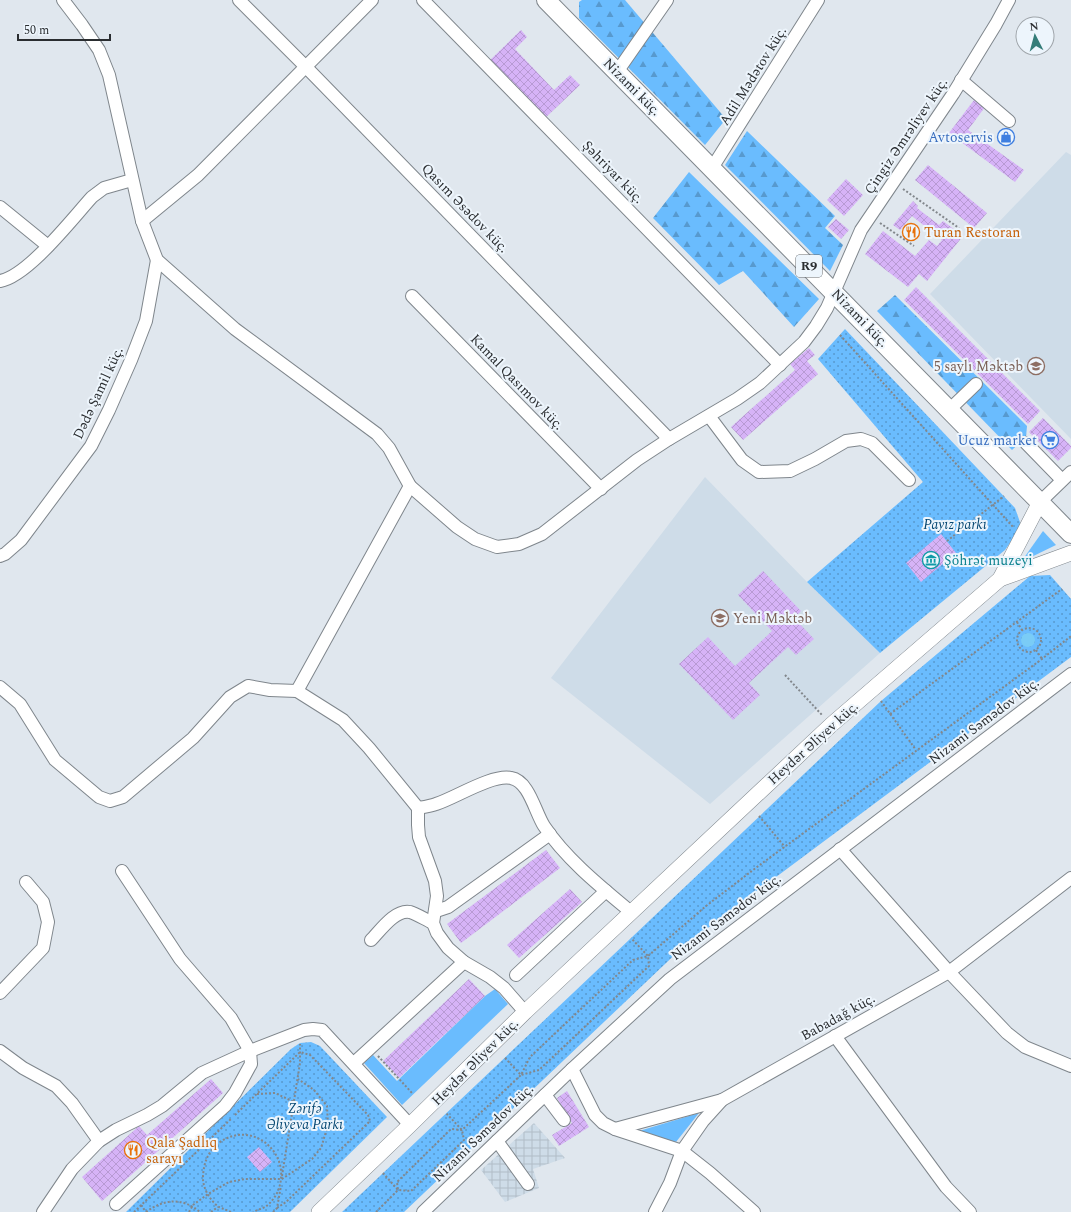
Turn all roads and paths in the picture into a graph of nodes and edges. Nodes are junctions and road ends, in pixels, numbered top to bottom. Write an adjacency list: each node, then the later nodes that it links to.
1 (63, 0): 14 (street)
2 (239, 0): 9 (street, Qasım Əsədov küç.)
3 (372, 0): 9 (street)
4 (424, 0): 27 (street, Şəhriyar küç.)
5 (546, 0): 10 (highway, Nizami küç. / R9)
6 (667, 0): 10 (street)
7 (818, 0): 13 (street, Adil Mədətov küç.)
8 (1009, 0): 11 (street, Çingiz Əmrəliyev küç.)
9 (305, 66): 18 (street); 31 (street, Qasım Əsədov küç.)
10 (617, 72): 13 (highway, Nizami küç. / R9)
11 (961, 80): 12 (street); 15 (street, Çingiz Əmrəliyev küç.)
12 (1009, 121)
13 (712, 168): 24 (highway, Nizami küç. / R9)
14 (132, 180): 18 (street); 20 (street)
15 (892, 182): 17 (street, Çingiz Əmrəliyev küç.); 19 (path)
16 (0, 207): 20 (street)
17 (869, 216): 21 (path); 24 (street, Çingiz Əmrəliyev küç.)
18 (142, 221): 22 (street)
19 (959, 228)
20 (48, 246): 23 (street)
21 (914, 246)
22 (157, 260): 35 (street, Çingiz Əmrəliyev küç.); 44 (street, Dədə Şamil küç.)
23 (0, 282)
24 (834, 292): 27 (street, Çingiz Əmrəliyev küç.); 29 (highway, Nizami küç. / R9)
25 (412, 296): 36 (street, Kamal Qasımov küç.)
26 (840, 335): 39 (path)
27 (780, 364): 30 (street, Çingiz Əmrəliyev küç.)
28 (976, 384): 29 (street)
29 (949, 410): 38 (highway, Nizami küç. / R9)
30 (710, 416): 31 (street, Çingiz Əmrəliyev küç.); 34 (street)
31 (669, 439): 36 (street, Çingiz Əmrəliyev küç.)
32 (1026, 443): 33 (street)
33 (1067, 476): 38 (street)
34 (910, 480)
35 (410, 486): 36 (street, Çingiz Əmrəliyev küç.); 55 (street)
36 (601, 489)
37 (1004, 496): 39 (path)
38 (1040, 502): 41 (highway, Nizami küç. / R9); 45 (main road)
39 (993, 505): 40 (path); 42 (path)
40 (1017, 533)
41 (1071, 534)
42 (947, 542)
43 (1071, 553): 45 (main road)
44 (0, 556)
45 (1000, 579): 58 (main road, Heydər Əliyev küç.)
46 (1062, 589): 47 (path)
47 (1017, 622): 48 (path); 57 (path)
48 (1022, 630): 50 (path); 50 (path)
49 (1071, 636): 51 (path)
50 (1036, 650): 51 (path)
51 (1042, 659): 59 (path)
52 (1071, 674): 64 (street, Nizami Səmədov küç.)
53 (785, 676): 58 (path)
54 (0, 687): 55 (street)
55 (297, 691): 60 (street)
56 (881, 701): 57 (path)
57 (890, 714): 59 (path)
58 (831, 725): 69 (main road, Heydər Əliyev küç.)
59 (916, 750): 63 (path)
60 (418, 808): 62 (street); 70 (street)
61 (759, 816): 63 (path)
62 (550, 834): 68 (street); 70 (street)
63 (785, 847): 73 (path)
64 (840, 849): 75 (street); 88 (street, Nizami Səmədov küç.)
65 (122, 871): 83 (street)
66 (1071, 878): 75 (street, Babadağ küç.)
67 (26, 882): 77 (street)
68 (606, 891): 69 (street); 76 (street)
69 (631, 912): 78 (main road, Heydər Əliyev küç.)
70 (434, 917): 72 (street); 74 (street)
71 (631, 938): 73 (path)
72 (371, 940)
73 (648, 956): 89 (path); 89 (path)
74 (464, 962): 78 (street); 81 (street)
75 (949, 972): 79 (street, Babadağ küç.); 87 (street)
76 (516, 976)
77 (0, 993)
78 (525, 1012): 98 (main road, Heydər Əliyev küç.)
79 (835, 1036): 94 (street, Babadağ küç.); 128 (street)
80 (300, 1043): 84 (path)
81 (371, 1048): 86 (street); 91 (path)
82 (0, 1051): 101 (street)
83 (250, 1051): 86 (street); 101 (street); 109 (street)
84 (300, 1052): 90 (path); 92 (path); 113 (path)
85 (504, 1058): 89 (path)
86 (354, 1064): 98 (street)
87 (1071, 1066)
88 (572, 1069): 93 (street, Nizami Səmədov küç.); 99 (street)
89 (521, 1075): 100 (path)
90 (298, 1079): 95 (path); 105 (path)
91 (412, 1093)
92 (256, 1094): 95 (path); 111 (path)
93 (545, 1094): 97 (street); 102 (street, Nizami Səmədov küç.)
94 (722, 1100): 99 (street); 103 (street, Babadağ küç.)
95 (294, 1102): 105 (path)
96 (446, 1113): 100 (path)
97 (564, 1120)
98 (410, 1125): 123 (main road, Heydər Əliyev küç.)
99 (615, 1129): 103 (street)
100 (462, 1130): 107 (path); 107 (path)
101 (99, 1141): 114 (street)
102 (497, 1141): 106 (street); 125 (street, Nizami Səmədov küç.)
103 (682, 1151): 126 (street, Babadağ küç.); 127 (street)
104 (383, 1173): 107 (path)
105 (282, 1179): 108 (path); 108 (path); 113 (path); 121 (path)
106 (528, 1184)
107 (398, 1190): 124 (path)
108 (208, 1194): 110 (path); 112 (path)
109 (116, 1204)
110 (193, 1205): 116 (path); 117 (path); 118 (path)
111 (141, 1206): 115 (path); 116 (path)
112 (218, 1207): 119 (path); 120 (path)
113 (277, 1208): 122 (path)
114 (43, 1212)
115 (134, 1212)
116 (146, 1212)
117 (189, 1212)
118 (200, 1212)
119 (211, 1212)
120 (231, 1212)
121 (253, 1212)
122 (273, 1212)
123 (319, 1212)
124 (376, 1212)
125 (423, 1212)
126 (655, 1212)
127 (754, 1212)
128 (970, 1212)

